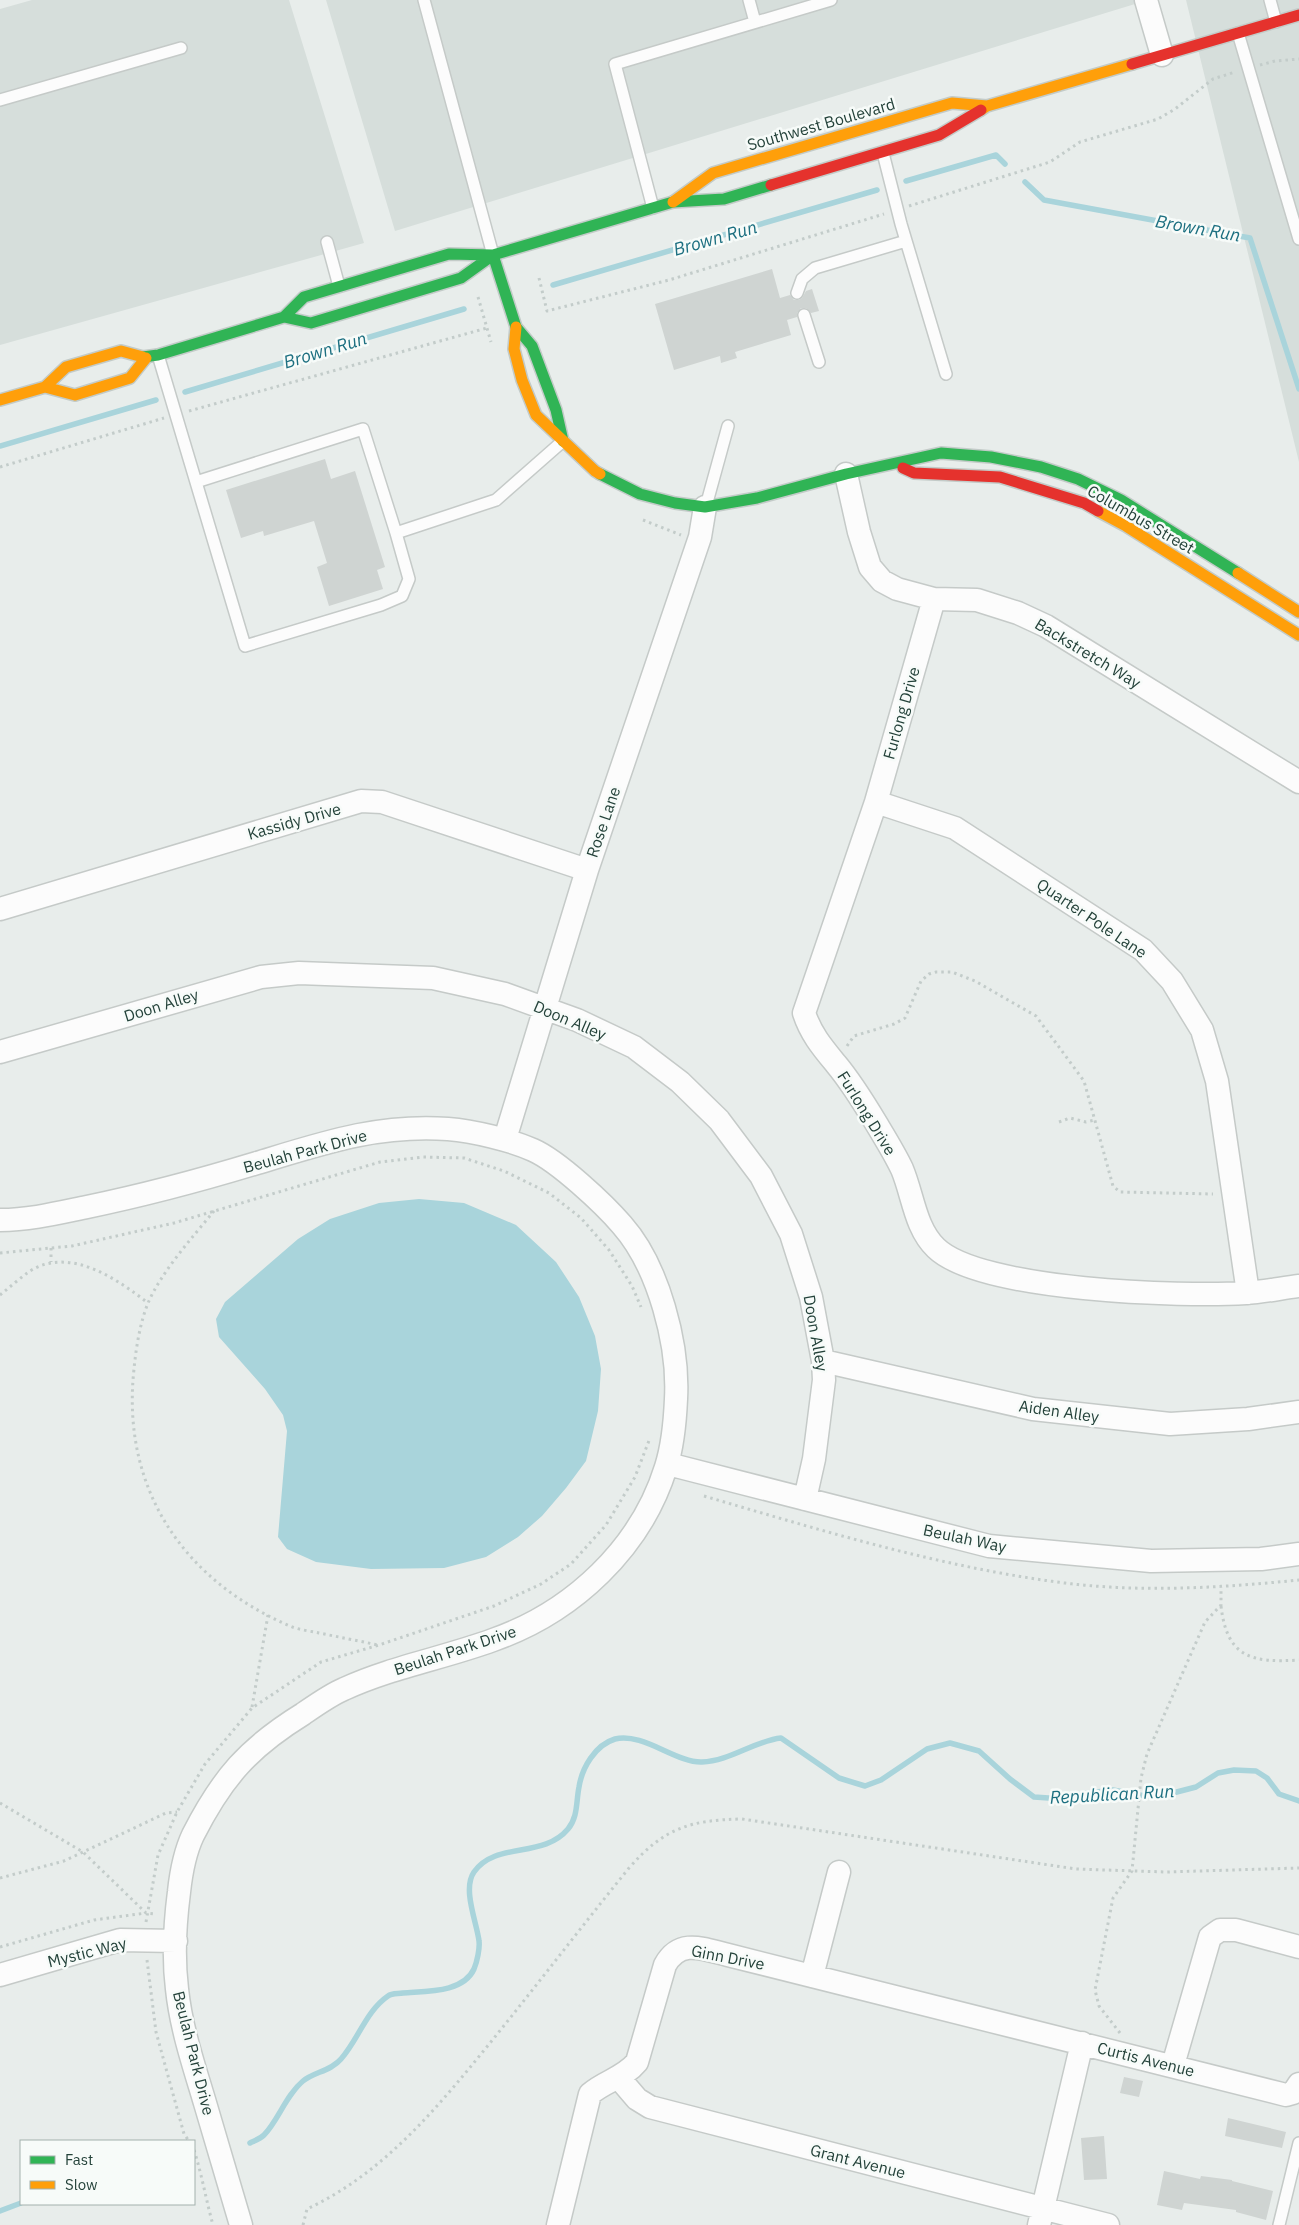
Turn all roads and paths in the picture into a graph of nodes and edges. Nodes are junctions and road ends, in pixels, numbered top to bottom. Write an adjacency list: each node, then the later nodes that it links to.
1 (424, 0): 23 (lane)
2 (749, 0): 7 (lane)
3 (830, 0): 7 (lane)
4 (1146, 0): 11 (street)
5 (1270, 0): 8 (lane)
6 (1299, 15): 8 (street, Southwest Boulevard)
7 (755, 22): 17 (lane)
8 (1276, 22): 9 (street, Southwest Boulevard)
9 (1238, 33): 11 (street, Southwest Boulevard); 19 (lane)
10 (182, 48): 13 (lane)
11 (1162, 55): 14 (street, Southwest Boulevard)
12 (1226, 74): 18 (path)
13 (0, 100)
14 (987, 106): 15 (street, Southwest Boulevard); 16 (street, Southwest Boulevard)
15 (883, 153): 16 (street, Southwest Boulevard); 18 (lane)
16 (674, 202): 17 (street, Southwest Boulevard)
17 (653, 208): 23 (street, Southwest Boulevard)
18 (898, 210): 21 (lane); 24 (path)
19 (1295, 210): 20 (lane)
20 (1299, 239)
21 (906, 241): 26 (lane); 34 (lane)
22 (327, 242): 25 (lane)
23 (493, 255): 25 (street, Southwest Boulevard); 28 (street, Southwest Boulevard); 29 (street, Columbus Street)
24 (539, 278)
25 (339, 287): 28 (street, Southwest Boulevard)
26 (797, 293)
27 (804, 315): 33 (lane)
28 (284, 317): 31 (street, Southwest Boulevard)
29 (516, 327): 39 (street, Columbus Street); 39 (street, Columbus Street)
30 (487, 328): 37 (path)
31 (158, 355): 32 (street, Southwest Boulevard); 37 (lane)
32 (146, 358): 35 (street, Southwest Boulevard); 35 (street)
33 (819, 362)
34 (946, 374)
35 (45, 387): 36 (street, Southwest Boulevard)
36 (0, 400)
37 (176, 415): 41 (path); 43 (lane)
38 (728, 426): 44 (lane)
39 (563, 441): 44 (street, Columbus Street); 45 (lane)
40 (893, 464): 42 (street, Columbus Street); 47 (street, Columbus Street); 48 (street, Columbus Street)
41 (0, 467)
42 (846, 474): 44 (street, Columbus Street); 46 (street, Backstretch Way)
43 (196, 482): 45 (lane); 45 (lane)
44 (705, 507): 51 (street, Rose Lane)
45 (396, 533)
46 (934, 599): 49 (street, Backstretch Way); 50 (street, Furlong Drive)
47 (1299, 612)
48 (1299, 635)
49 (1299, 782)
50 (876, 802): 55 (street, Furlong Drive); 59 (street, Quarter Pole Lane)
51 (587, 870): 52 (street, Kassidy Drive); 53 (street, Rose Lane)
52 (0, 909)
53 (546, 1008): 54 (street, Doon Alley); 58 (street, Rose Lane); 70 (street, Doon Alley)
54 (0, 1052)
55 (836, 1064): 56 (path); 66 (street, Furlong Drive)
56 (1095, 1120): 57 (path); 59 (path)
57 (1059, 1122)
58 (506, 1139): 61 (street, Beulah Park Drive); 73 (street, Beulah Park Drive)
59 (1234, 1193): 66 (street, Quarter Pole Lane)
60 (214, 1210): 62 (path); 68 (path); 69 (path)
61 (0, 1220)
62 (51, 1248): 63 (path); 64 (path)
63 (0, 1253)
64 (51, 1262): 67 (path); 68 (path)
65 (1299, 1286): 66 (street, Furlong Drive)
66 (1248, 1293)
67 (0, 1294)
68 (148, 1303): 78 (path)
69 (643, 1312)
70 (823, 1361): 71 (street, Aiden Alley); 74 (street, Doon Alley)
71 (1299, 1412)
72 (654, 1430): 79 (path)
73 (668, 1464): 74 (street, Beulah Way); 90 (street, Beulah Park Drive)
74 (805, 1499): 75 (street, Beulah Way)
75 (1299, 1554)
76 (1220, 1587): 77 (path)
77 (1221, 1605): 80 (path); 86 (path)
78 (268, 1615): 79 (path); 81 (path)
79 (379, 1645): 81 (path)
80 (1299, 1660)
81 (252, 1708): 83 (path)
82 (0, 1803): 84 (path)
83 (177, 1812): 84 (path); 89 (path)
84 (83, 1852): 88 (path); 89 (path)
85 (1299, 1868): 86 (path)
86 (1132, 1871): 98 (path); 108 (path)
87 (839, 1872): 96 (street)
88 (0, 1878)
89 (146, 1913): 90 (path); 91 (path); 93 (path)
90 (175, 1918): 92 (street, Beulah Park Drive)
91 (146, 1941): 92 (street, Mystic Way); 95 (street, Mystic Way); 102 (path)
92 (176, 1941): 107 (street, Beulah Park Drive)
93 (0, 1947)
94 (1299, 1947): 99 (street)
95 (0, 1975)
96 (812, 1976): 97 (street, Ginn Drive); 100 (street, Ginn Drive)
97 (1082, 2043): 98 (street, Curtis Avenue); 105 (street, Curtis Avenue)
98 (1124, 2052): 99 (street, Curtis Avenue)
99 (1173, 2065): 101 (street, Curtis Avenue)
100 (619, 2078): 105 (street, Grant Avenue); 109 (street, Ginn Drive)
101 (1297, 2093)
102 (188, 2140)
103 (1299, 2143): 111 (lane)
104 (195, 2153): 106 (path)
105 (1041, 2217): 110 (street, Grant Avenue)
106 (213, 2225)
107 (241, 2225)
108 (302, 2225)
109 (558, 2225)
110 (1108, 2225)
111 (1279, 2225)

